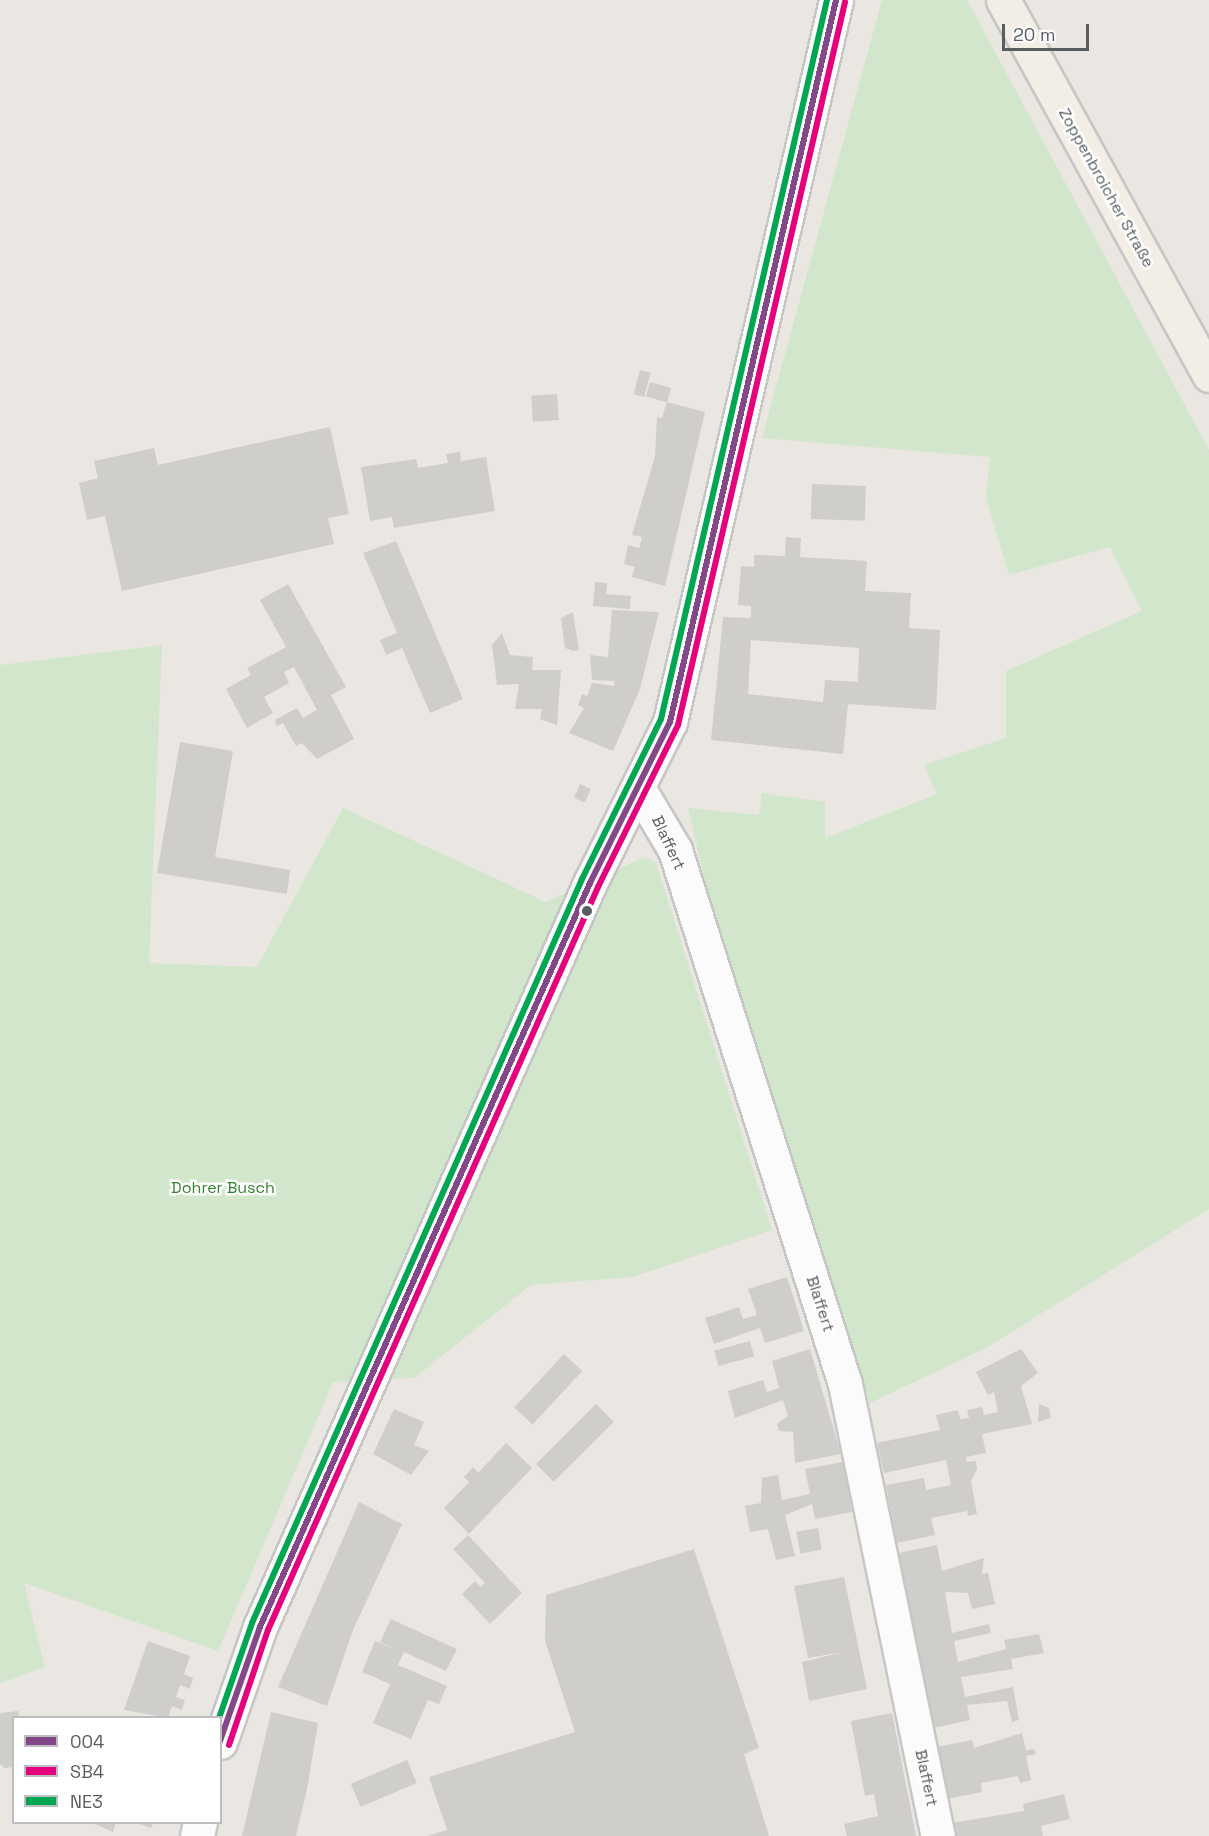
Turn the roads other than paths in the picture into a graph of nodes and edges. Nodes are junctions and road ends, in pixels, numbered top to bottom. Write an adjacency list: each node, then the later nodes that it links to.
1 (837, 0): 4 (street)
2 (1003, 0): 3 (main road, Zoppenbroicher Straße)
3 (1209, 375)
4 (640, 791): 5 (street); 6 (street, Blaffert)
5 (222, 1736)
6 (938, 1836)

